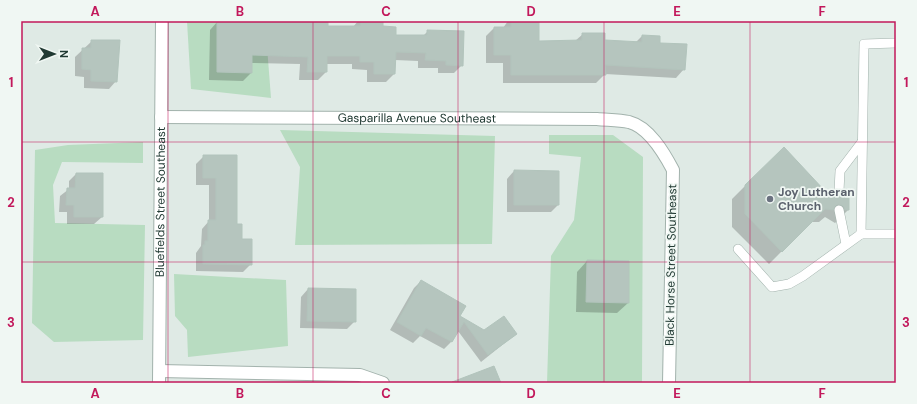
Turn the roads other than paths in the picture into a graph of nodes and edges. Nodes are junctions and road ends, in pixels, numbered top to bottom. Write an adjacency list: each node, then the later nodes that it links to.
1 (162, 21): 3 (street, Bluefields Street Southeast)
2 (896, 43): 4 (lane)
3 (161, 117): 5 (street, Gasparilla Avenue Southeast); 12 (street, Bluefields Street Southeast)
4 (862, 142): 6 (lane); 8 (lane)
5 (662, 149): 14 (street, Black Horse Street Southeast)
6 (839, 191)
7 (839, 210): 10 (lane)
8 (861, 234): 9 (lane); 10 (lane)
9 (896, 234)
10 (846, 244): 11 (lane)
11 (738, 249)
12 (160, 377): 13 (street)
13 (382, 383)
14 (669, 383)

